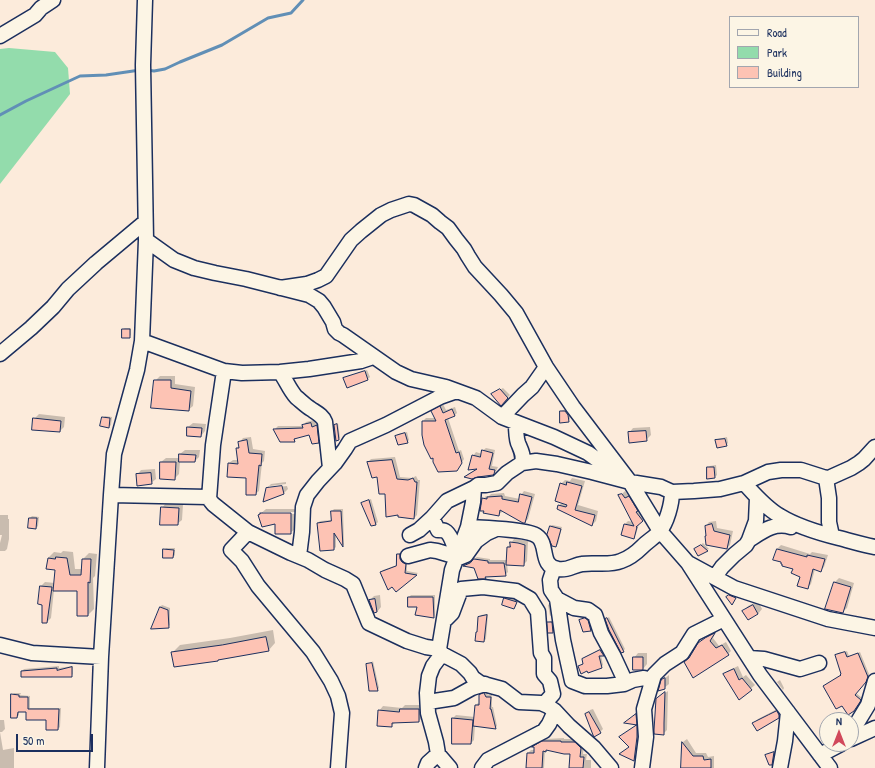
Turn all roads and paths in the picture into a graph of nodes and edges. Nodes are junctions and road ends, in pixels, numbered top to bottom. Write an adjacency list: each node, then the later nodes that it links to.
1 (145, 0): 4 (street)
2 (45, 2): 3 (street)
3 (0, 36)
4 (145, 222): 5 (street); 8 (street)
5 (146, 240): 6 (street); 7 (street)
6 (280, 288): 9 (street); 10 (street)
7 (142, 341): 11 (street); 24 (street)
8 (0, 354)
9 (373, 357): 12 (street); 13 (street)
10 (546, 367): 14 (street); 20 (street)
11 (224, 371): 12 (street); 25 (street)
12 (280, 372): 18 (street)
13 (457, 391): 14 (street); 18 (street)
14 (502, 417): 15 (street)
15 (516, 422): 17 (street); 20 (street)
16 (875, 447): 19 (street)
17 (522, 463): 20 (street); 22 (street)
18 (330, 468): 37 (street)
19 (826, 478): 21 (street); 34 (street)
20 (630, 482): 23 (street); 31 (street)
21 (744, 483): 23 (street); 26 (street)
22 (474, 488): 27 (street); 28 (street)
23 (672, 492): 31 (street)
24 (111, 496): 25 (street); 49 (street)
25 (208, 497): 32 (street)
26 (757, 498): 34 (street); 35 (street)
27 (432, 518): 33 (street); 39 (street)
28 (468, 527): 30 (street); 39 (street)
29 (791, 527): 35 (street)
30 (496, 529): 39 (street); 41 (street)
31 (660, 531): 40 (street); 41 (street)
32 (248, 532): 37 (street); 66 (street)
33 (410, 535)
34 (832, 536): 36 (street)
35 (749, 540): 42 (street)
36 (875, 547)
37 (299, 556): 48 (street)
38 (408, 556): 39 (street)
39 (457, 557): 45 (street)
40 (688, 563): 42 (street); 44 (street)
41 (554, 568): 43 (street)
42 (715, 577): 46 (street)
43 (557, 599): 54 (street); 54 (street)
44 (724, 620): 50 (street); 52 (street)
45 (443, 623): 48 (street); 57 (street)
46 (875, 628)
47 (0, 645): 49 (street)
48 (435, 650): 55 (street); 56 (street)
49 (101, 657): 65 (street)
50 (749, 658): 51 (street); 58 (street)
51 (819, 662)
52 (652, 680): 54 (street); 71 (street)
53 (875, 682): 59 (street)
54 (626, 683)
55 (485, 684): 56 (street); 57 (street)
56 (428, 702): 63 (street)
57 (549, 708): 69 (street); 70 (street)
58 (788, 712): 64 (street); 72 (street)
59 (859, 720)
60 (875, 728): 61 (street)
61 (859, 735)
62 (827, 752): 64 (street)
63 (438, 754): 67 (street); 68 (street)
64 (820, 756): 73 (street)
65 (97, 768)
66 (338, 768)
67 (426, 768)
68 (450, 768)
69 (482, 768)
70 (611, 768)
71 (642, 768)
72 (780, 768)
73 (830, 768)

